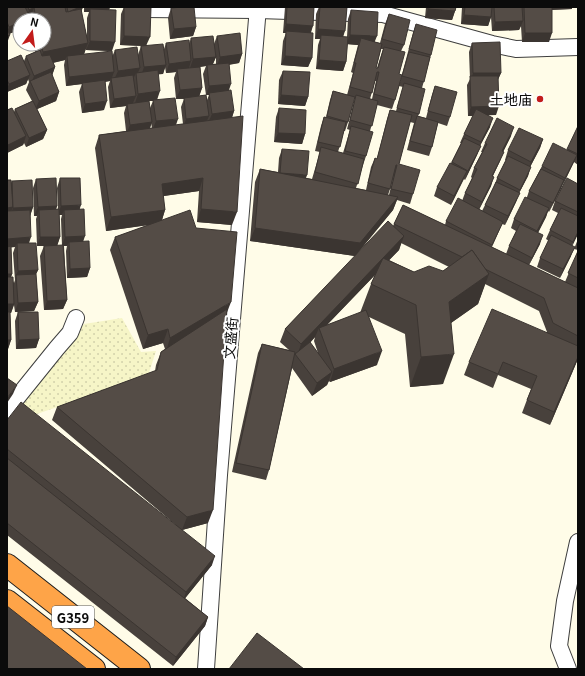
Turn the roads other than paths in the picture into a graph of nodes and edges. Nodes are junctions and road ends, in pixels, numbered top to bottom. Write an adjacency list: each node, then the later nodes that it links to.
1 (142, 7): 2 (street)
2 (258, 9): 3 (street); 11 (street, 文盛街)
3 (578, 47)
4 (76, 318): 5 (street)
5 (7, 410)
6 (578, 542): 12 (street)
7 (7, 565): 10 (highway, G359)
8 (7, 601): 9 (highway, G359)
9 (94, 669)
10 (139, 669)
11 (206, 669)
12 (568, 669)

